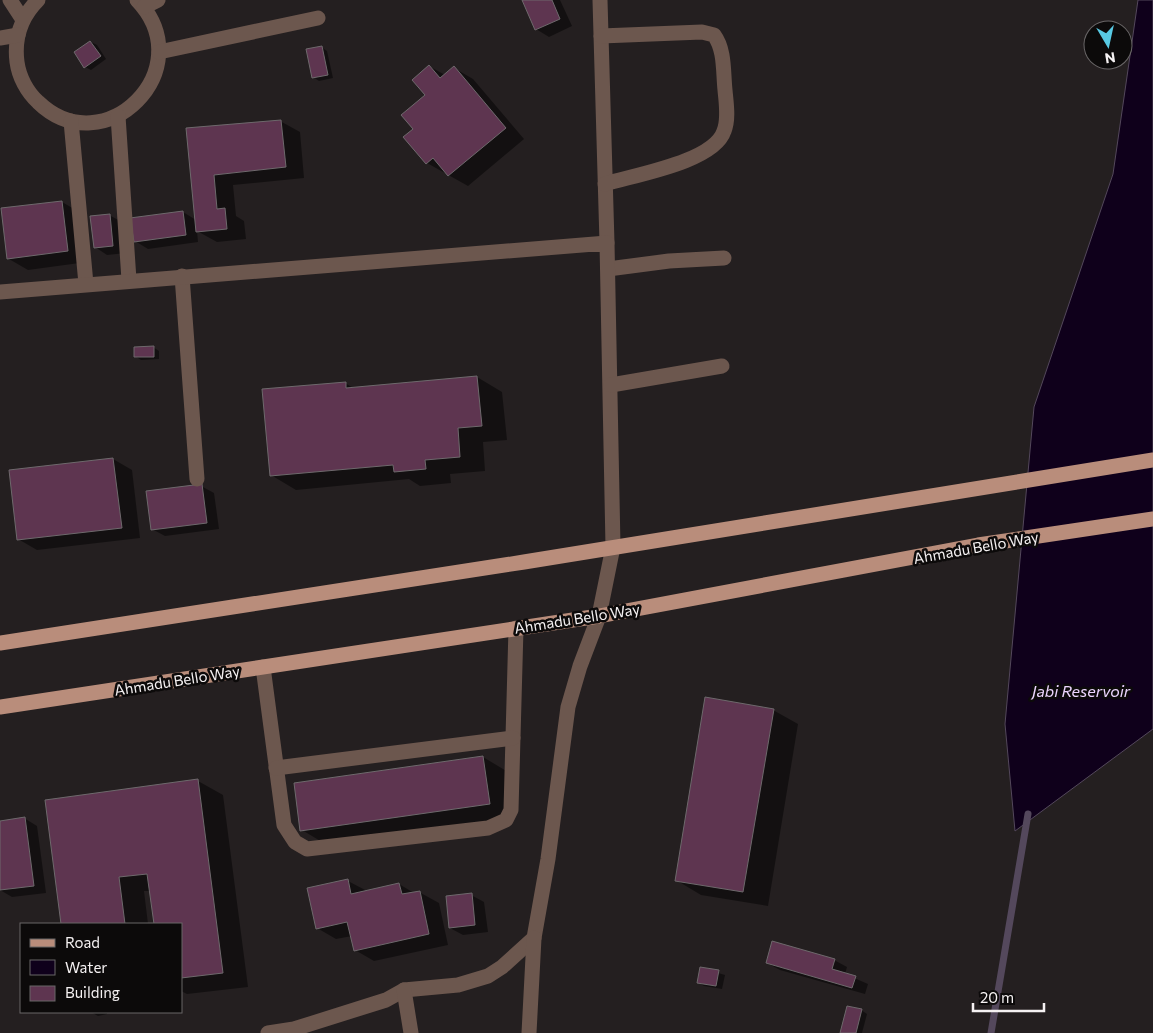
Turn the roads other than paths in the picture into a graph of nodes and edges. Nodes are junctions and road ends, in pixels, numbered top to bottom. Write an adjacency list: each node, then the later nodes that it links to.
1 (10, 0): 7 (street)
2 (38, 0): 7 (street)
3 (158, 0): 5 (street)
4 (600, 0): 9 (street)
5 (141, 4): 11 (street)
6 (318, 18): 11 (street)
7 (23, 20): 8 (street)
8 (18, 35): 10 (street); 13 (street)
9 (601, 36): 14 (street); 14 (street)
10 (0, 38)
11 (160, 52): 12 (street)
12 (118, 116): 13 (street); 19 (street)
13 (71, 121): 20 (street)
14 (605, 184): 15 (street)
15 (607, 243): 17 (street); 18 (street)
16 (724, 258): 17 (street)
17 (608, 269): 23 (street)
18 (182, 276): 19 (street); 25 (street)
19 (129, 280): 20 (street)
20 (86, 284): 21 (street)
21 (0, 292)
22 (722, 366): 23 (street)
23 (611, 385): 27 (street)
24 (1153, 460): 27 (main road)
25 (197, 478)
26 (1153, 519): 28 (main road, Ahmadu Bello Way)
27 (613, 547): 28 (street); 30 (main road)
28 (599, 616): 29 (main road, Ahmadu Bello Way); 35 (street)
29 (516, 628): 31 (main road, Ahmadu Bello Way); 33 (street)
30 (0, 643)
31 (263, 667): 32 (main road, Ahmadu Bello Way); 34 (street)
32 (0, 707)
33 (513, 738): 34 (street); 34 (street)
34 (276, 768)
35 (534, 938): 36 (street); 40 (street)
36 (404, 990): 37 (street); 39 (street)
37 (293, 1031): 38 (street)
38 (268, 1033)
39 (411, 1033)
40 (529, 1033)

